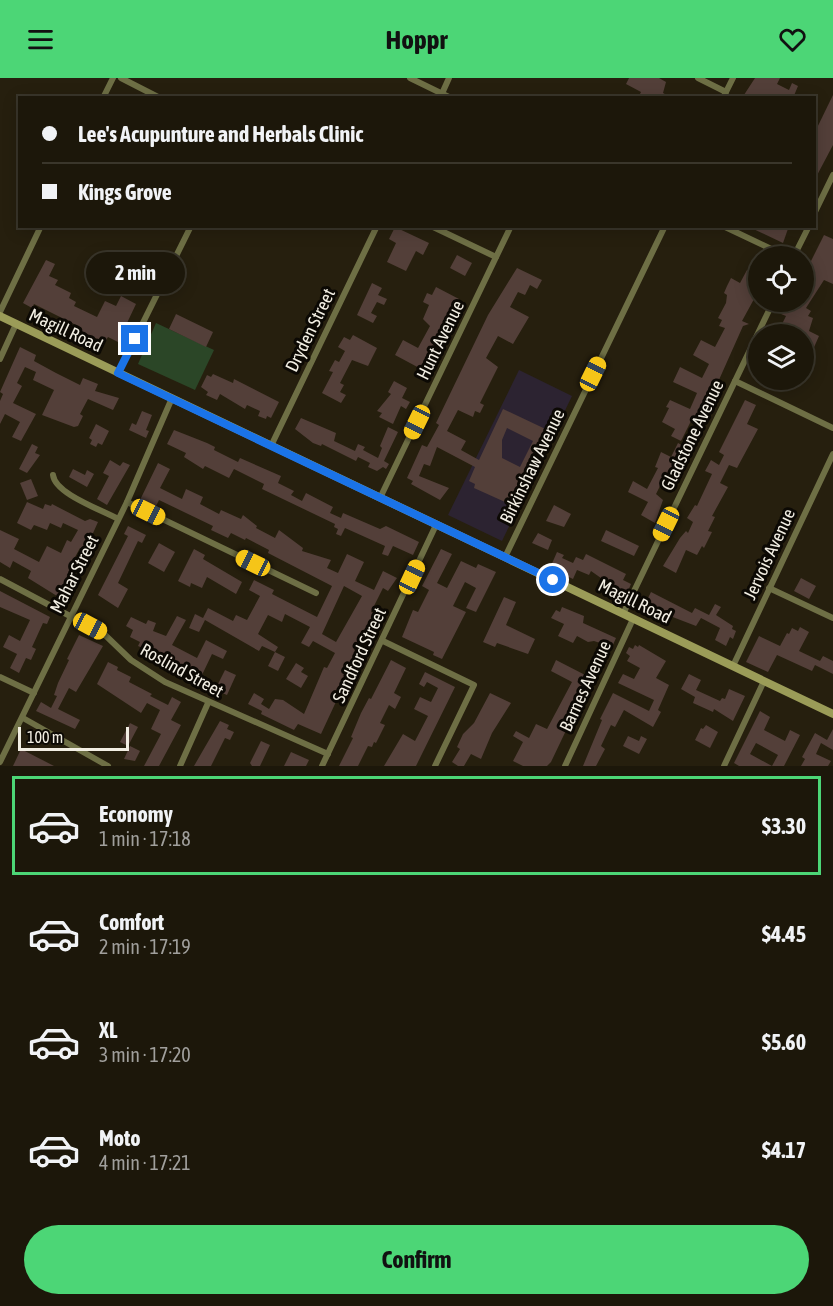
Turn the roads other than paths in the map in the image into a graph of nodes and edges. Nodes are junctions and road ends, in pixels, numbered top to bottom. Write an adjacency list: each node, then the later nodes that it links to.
1 (113, 78): 9 (street)
2 (121, 78): 10 (street)
3 (410, 78): 7 (street)
4 (449, 78): 7 (street)
5 (698, 78): 8 (street)
6 (733, 78): 8 (street)
7 (441, 95)
8 (725, 95)
9 (104, 96)
10 (156, 96)
11 (832, 179): 12 (street)
12 (816, 210)
13 (40, 228): 24 (street)
14 (190, 228): 29 (street)
15 (376, 228): 33 (street, Dryden Street)
16 (435, 228): 23 (street)
17 (510, 228): 23 (street, Hunt Avenue)
18 (664, 228): 40 (street, Birkinshaw Avenue)
19 (727, 228): 21 (street)
20 (807, 228): 22 (street)
21 (765, 246)
22 (799, 246)
23 (496, 257): 36 (street, Hunt Avenue)
24 (0, 312)
25 (768, 312): 30 (street, Gladstone Avenue)
26 (0, 316): 27 (main road, Magill Road)
27 (16, 324): 28 (street); 29 (main road, Magill Road)
28 (0, 358)
29 (118, 373): 31 (main road, Magill Road)
30 (735, 381): 32 (street); 45 (street, Gladstone Avenue)
31 (172, 399): 33 (main road, Magill Road); 37 (street, Mahar Street)
32 (833, 428)
33 (271, 446): 36 (main road, Magill Road)
34 (833, 454): 42 (street, Jervois Avenue)
35 (53, 475): 38 (street)
36 (380, 498): 39 (main road, Magill Road)
37 (127, 502): 38 (street, Mahar Street); 43 (street)
38 (118, 519): 44 (street, Mahar Street)
39 (436, 525): 40 (main road, Magill Road); 48 (street, Sandford Street)
40 (505, 557): 45 (main road, Magill Road)
41 (0, 579): 44 (street, Roslind Street)
42 (769, 588): 46 (street); 49 (street, Jervois Avenue)
43 (316, 593)
44 (70, 614): 52 (street, Mahar Street); 53 (street, Roslind Street)
45 (623, 614): 47 (main road, Magill Road)
46 (833, 618)
47 (633, 619): 49 (main road, Magill Road); 62 (street, Barnes Avenue)
48 (383, 641): 56 (street, Sandford Street); 61 (street)
49 (733, 666): 51 (main road, Magill Road)
50 (0, 676): 52 (street)
51 (764, 681): 54 (main road, Magill Road); 63 (street)
52 (34, 693): 55 (street, Mahar Street)
53 (208, 703): 56 (street, Roslind Street); 59 (street)
54 (833, 714)
55 (23, 718): 57 (street, Mahar Street); 58 (street)
56 (328, 754): 60 (street, Sandford Street)
57 (0, 762)
58 (108, 766)
59 (180, 766)
60 (322, 766)
61 (435, 766)
62 (564, 766)
63 (724, 766)

